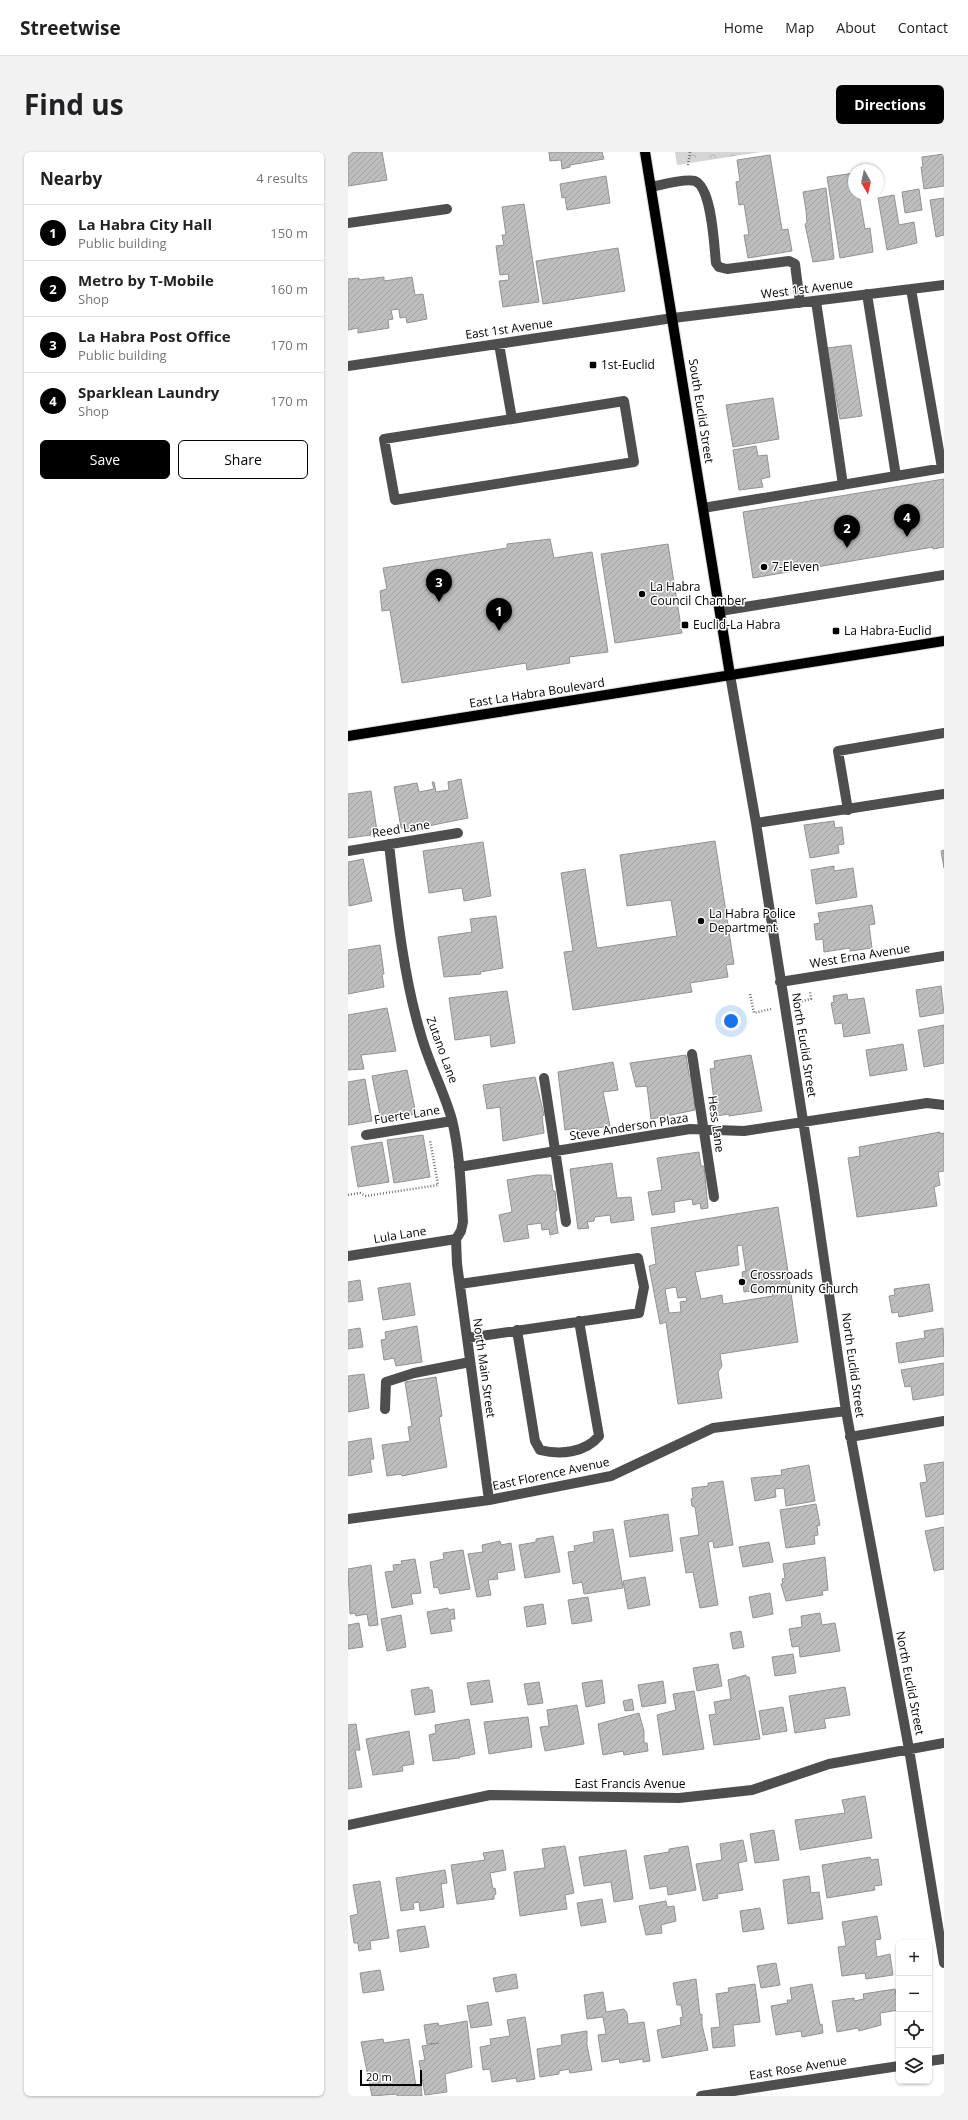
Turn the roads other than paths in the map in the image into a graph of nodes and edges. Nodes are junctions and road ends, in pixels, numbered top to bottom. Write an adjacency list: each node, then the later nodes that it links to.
1 (645, 152): 2 (main road, South Euclid Street)
2 (651, 187): 9 (street); 10 (main road, South Euclid Street)
3 (447, 209): 4 (street)
4 (348, 223)
5 (944, 285): 6 (street, West 1st Avenue)
6 (911, 289): 7 (street, West 1st Avenue); 14 (street)
7 (866, 294): 8 (street, West 1st Avenue); 15 (street)
8 (816, 301): 9 (street, West 1st Avenue); 16 (street)
9 (800, 303): 10 (street, West 1st Avenue)
10 (674, 318): 11 (street, East 1st Avenue); 17 (main road, South Euclid Street)
11 (499, 344): 12 (street, East 1st Avenue); 13 (street)
12 (348, 366)
13 (512, 419): 13 (street)
14 (943, 468): 15 (street)
15 (896, 476): 16 (street)
16 (843, 485): 17 (street)
17 (703, 508): 19 (main road, South Euclid Street)
18 (944, 575): 19 (street)
19 (720, 611): 21 (main road, South Euclid Street)
20 (944, 640): 21 (main road, East La Habra Boulevard)
21 (730, 675): 23 (main road, East La Habra Boulevard); 26 (street, North Euclid Street)
22 (944, 733): 25 (street)
23 (348, 736)
24 (944, 794): 25 (street)
25 (848, 810): 26 (street)
26 (756, 823): 31 (street, North Euclid Street)
27 (458, 833): 28 (street, Reed Lane)
28 (389, 844): 29 (street, Reed Lane); 35 (street, Zutano Lane)
29 (348, 851)
30 (944, 956): 31 (street, West Erna Avenue)
31 (780, 982): 36 (street, North Euclid Street)
32 (692, 1054): 37 (street, Hess Lane)
33 (544, 1078): 39 (street)
34 (944, 1105): 36 (street, Steve Anderson Plaza)
35 (452, 1121): 38 (street, Fuerte Lane); 40 (street, Zutano Lane)
36 (803, 1121): 37 (street, Steve Anderson Plaza); 51 (street, North Euclid Street)
37 (703, 1129): 39 (street, Steve Anderson Plaza); 41 (street, Hess Lane)
38 (366, 1135)
39 (556, 1151): 40 (street, Steve Anderson Plaza); 42 (street)
40 (459, 1167): 43 (street, Zutano Lane)
41 (714, 1197)
42 (566, 1222)
43 (456, 1239): 44 (street, Lula Lane); 45 (street, North Main Street)
44 (348, 1256)
45 (460, 1284): 46 (street); 48 (street, North Main Street)
46 (579, 1321): 47 (street); 47 (street)
47 (517, 1330): 48 (street)
48 (467, 1338): 49 (street, North Main Street)
49 (470, 1362): 50 (street); 54 (street, North Main Street)
50 (385, 1409)
51 (846, 1411): 53 (street, North Euclid Street); 54 (street, East Florence Avenue)
52 (944, 1421): 53 (street)
53 (850, 1437): 57 (street, North Euclid Street)
54 (489, 1500): 55 (street, East Florence Avenue)
55 (348, 1519)
56 (944, 1743): 57 (street, East Francis Avenue)
57 (909, 1749): 58 (street, East Francis Avenue); 59 (street, North Euclid Street)
58 (348, 1824)
59 (944, 1963)
60 (944, 2059): 61 (street)
61 (932, 2061)
62 (896, 2066): 63 (street, East Rose Avenue)
63 (701, 2096)

